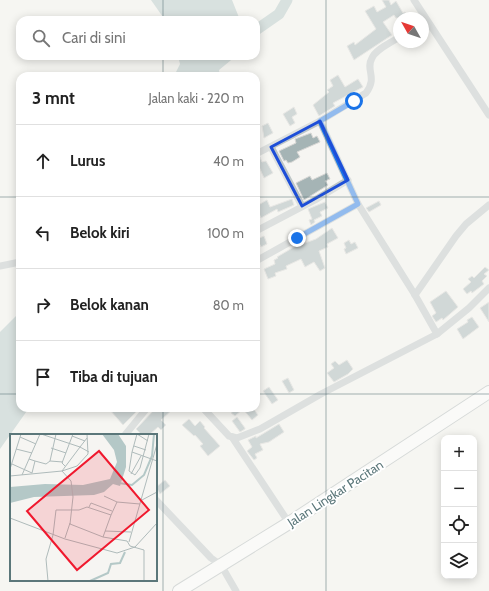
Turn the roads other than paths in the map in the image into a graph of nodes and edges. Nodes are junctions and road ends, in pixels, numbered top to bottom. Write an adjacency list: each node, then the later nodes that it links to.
1 (414, 0): 2 (street)
2 (420, 12)
3 (429, 27): 5 (street)
4 (393, 41): 6 (street)
5 (489, 115)
6 (320, 121): 7 (street); 9 (street)
7 (270, 147): 8 (street); 12 (street)
8 (260, 152)
9 (348, 180): 10 (street); 12 (street)
10 (358, 204): 14 (street); 18 (street)
11 (489, 205): 18 (street)
12 (302, 206): 13 (street)
13 (260, 229)
14 (260, 259)
15 (16, 263): 16 (street)
16 (0, 266)
17 (489, 288): 19 (street)
18 (415, 295): 19 (street)
19 (437, 334): 24 (street)
20 (489, 392): 26 (highway, Jalan Lingkar Pacitan)
21 (143, 412): 23 (street)
22 (207, 412): 24 (street)
23 (126, 434)
24 (232, 437): 26 (street)
25 (157, 501): 27 (street)
26 (289, 523): 27 (highway, Jalan Lingkar Pacitan)
27 (221, 565): 28 (highway, Jalan Lingkar Pacitan); 29 (street)
28 (179, 591)
29 (236, 591)

